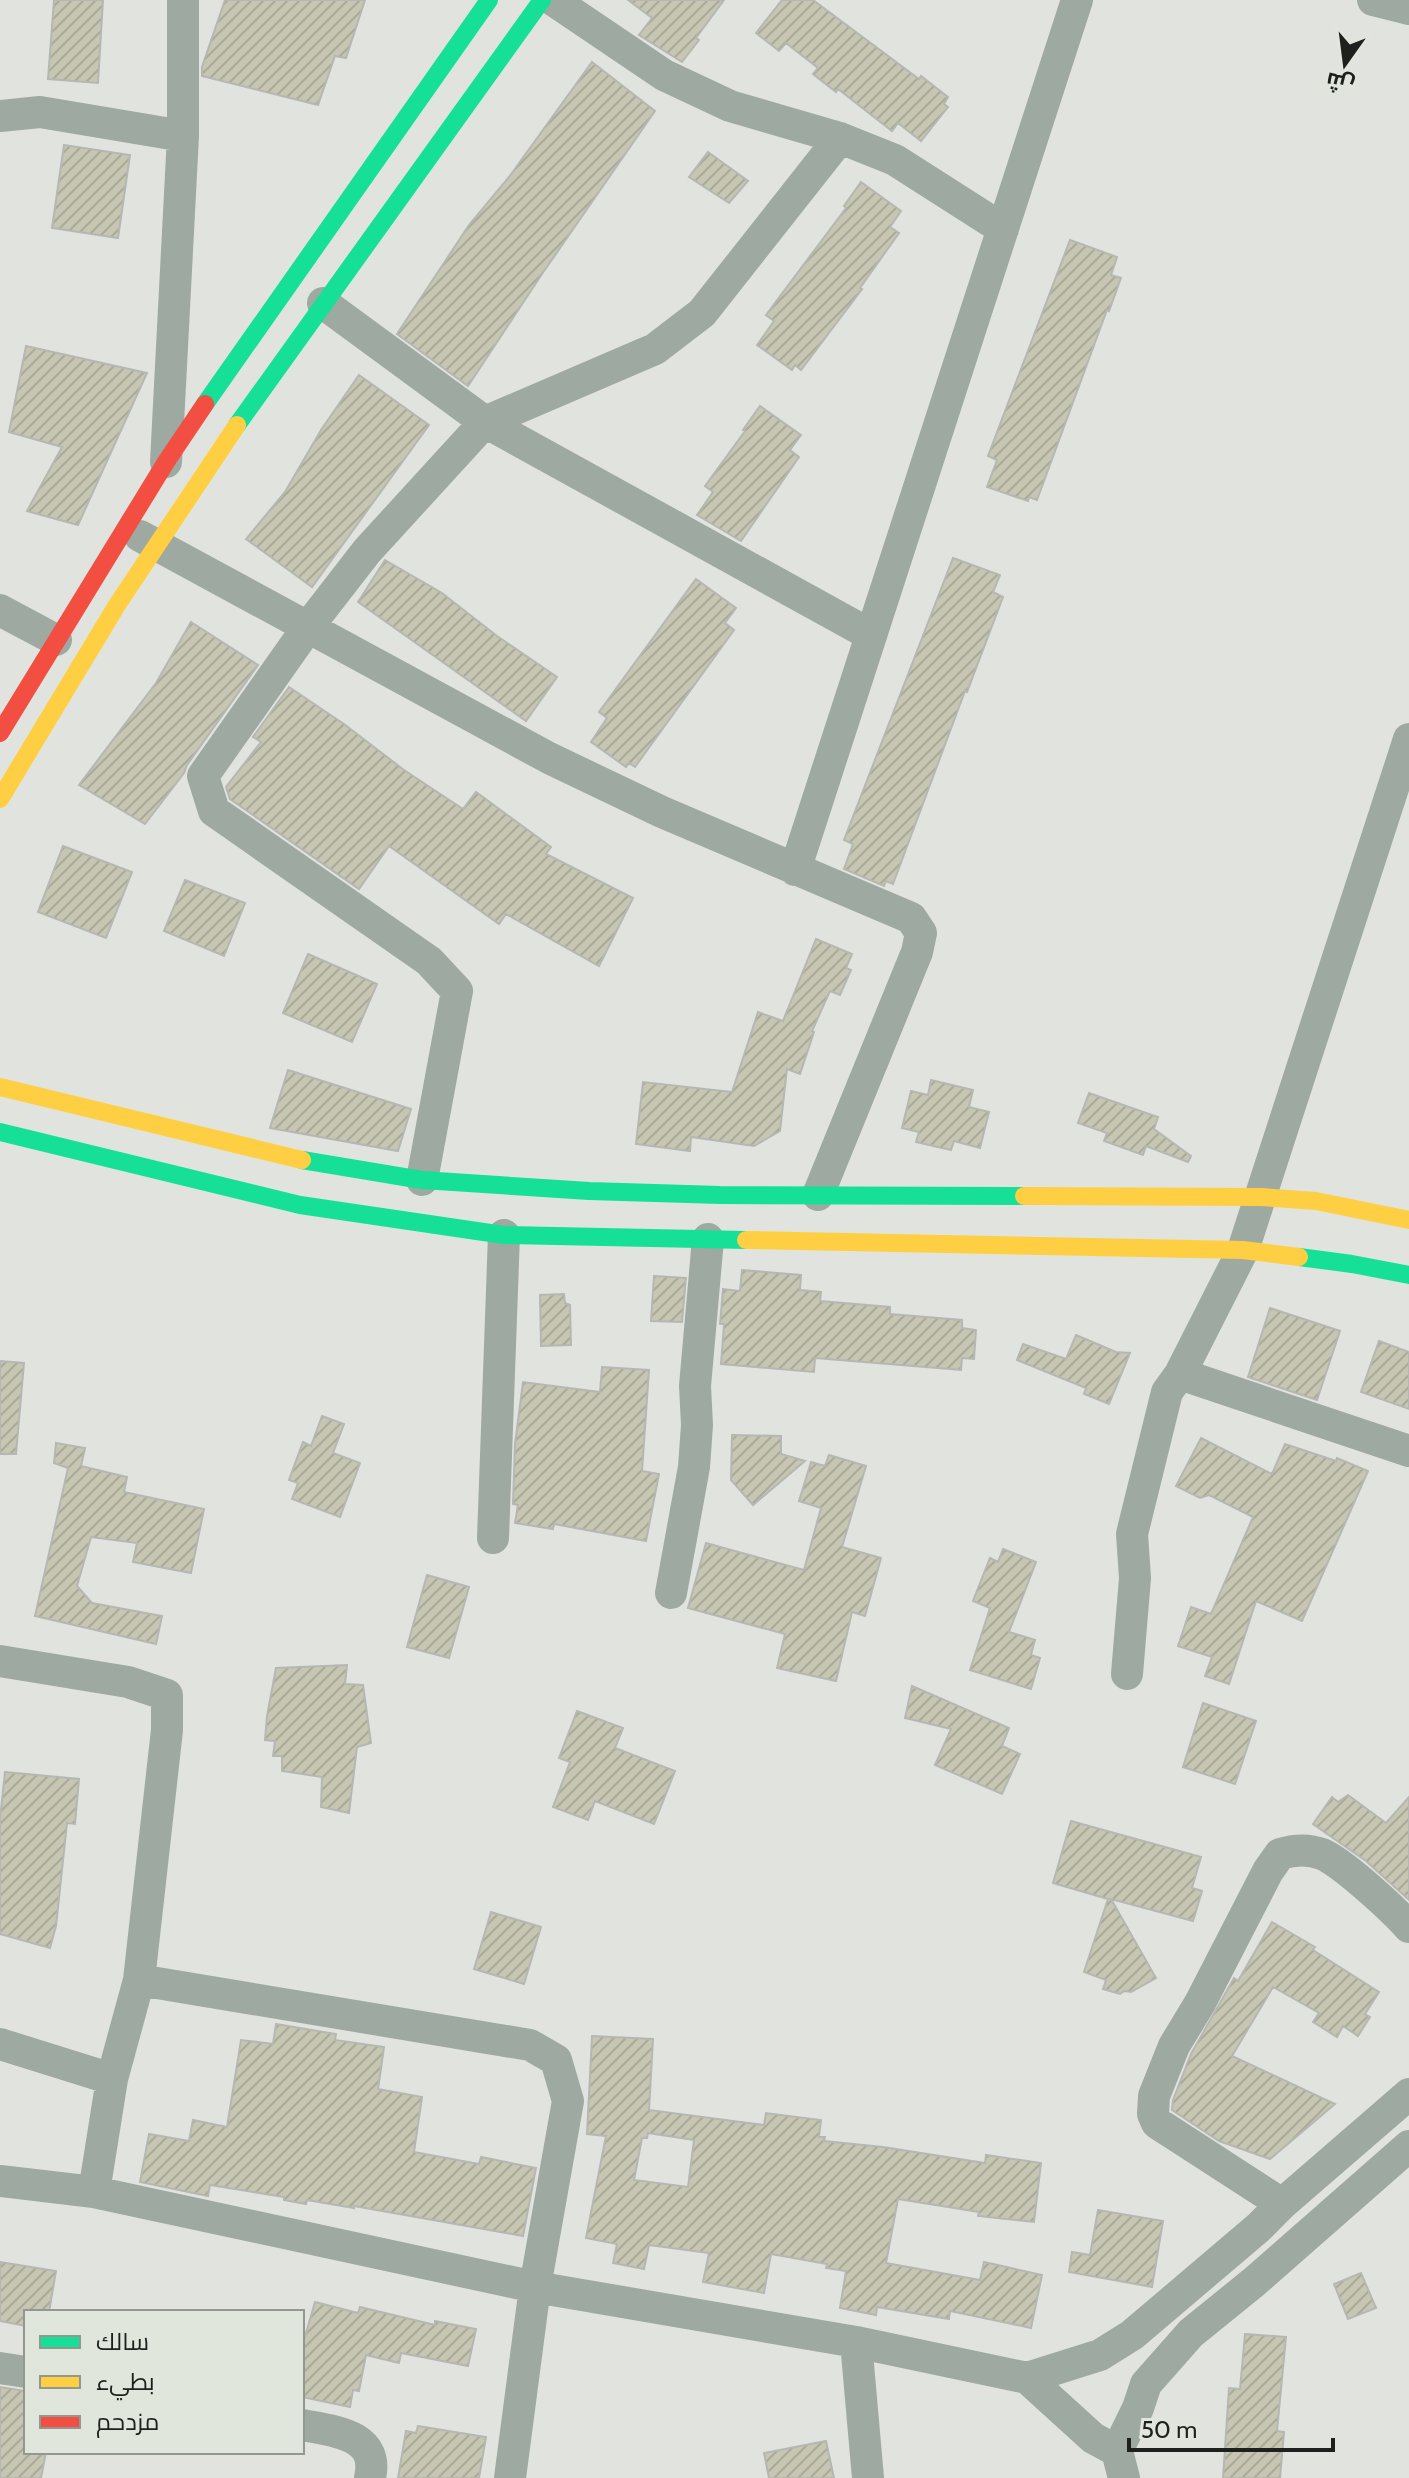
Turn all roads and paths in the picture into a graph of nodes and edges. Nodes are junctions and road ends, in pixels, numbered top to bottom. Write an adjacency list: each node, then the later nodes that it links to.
1 (183, 0): 9 (street)
2 (489, 0): 14 (main road)
3 (542, 0): 12 (main road)
4 (553, 0): 10 (street)
5 (1077, 0): 11 (street)
6 (1373, 0): 7 (street)
7 (1409, 9)
8 (0, 116): 9 (street)
9 (183, 136): 14 (street)
10 (840, 138): 11 (street); 13 (street)
11 (1003, 229): 19 (street)
12 (323, 303): 13 (street); 16 (main road)
13 (485, 422): 18 (street); 19 (street)
14 (166, 462): 15 (main road)
15 (127, 529): 16 (street); 20 (main road)
16 (156, 545): 18 (street); 23 (main road)
17 (0, 610): 20 (street)
18 (308, 627): 24 (street); 27 (street)
19 (871, 635): 24 (street)
20 (56, 640): 21 (main road)
21 (0, 733)
22 (1409, 739): 29 (street)
23 (0, 799)
24 (795, 870): 28 (street)
25 (0, 1087): 27 (main road)
26 (0, 1132): 31 (main road)
27 (422, 1180): 28 (main road)
28 (818, 1195): 29 (main road)
29 (1261, 1197): 30 (main road); 33 (street)
30 (1409, 1220)
31 (504, 1235): 32 (main road); 37 (street)
32 (708, 1239): 33 (main road); 38 (street)
33 (1243, 1250): 34 (main road); 35 (street)
34 (1409, 1275)
35 (1180, 1374): 36 (street); 40 (street)
36 (1409, 1451)
37 (493, 1538)
38 (671, 1593)
39 (0, 1661): 42 (street)
40 (1127, 1674)
41 (1409, 1927): 49 (street)
42 (139, 1980): 44 (street); 50 (street)
43 (0, 2044): 44 (street)
44 (112, 2079): 48 (street)
45 (1409, 2094): 49 (street)
46 (1409, 2146): 55 (street)
47 (0, 2181): 48 (street)
48 (94, 2192): 50 (street)
49 (1282, 2204): 51 (street)
50 (535, 2287): 52 (street); 60 (street)
51 (1123, 2341): 55 (street); 56 (street)
52 (856, 2342): 56 (street); 61 (street)
53 (0, 2368): 54 (street)
54 (24, 2372)
55 (1153, 2376): 58 (street)
56 (1027, 2378): 58 (street)
57 (304, 2425): 59 (street)
58 (1120, 2464)
59 (370, 2478)
60 (510, 2478)
61 (868, 2478)

